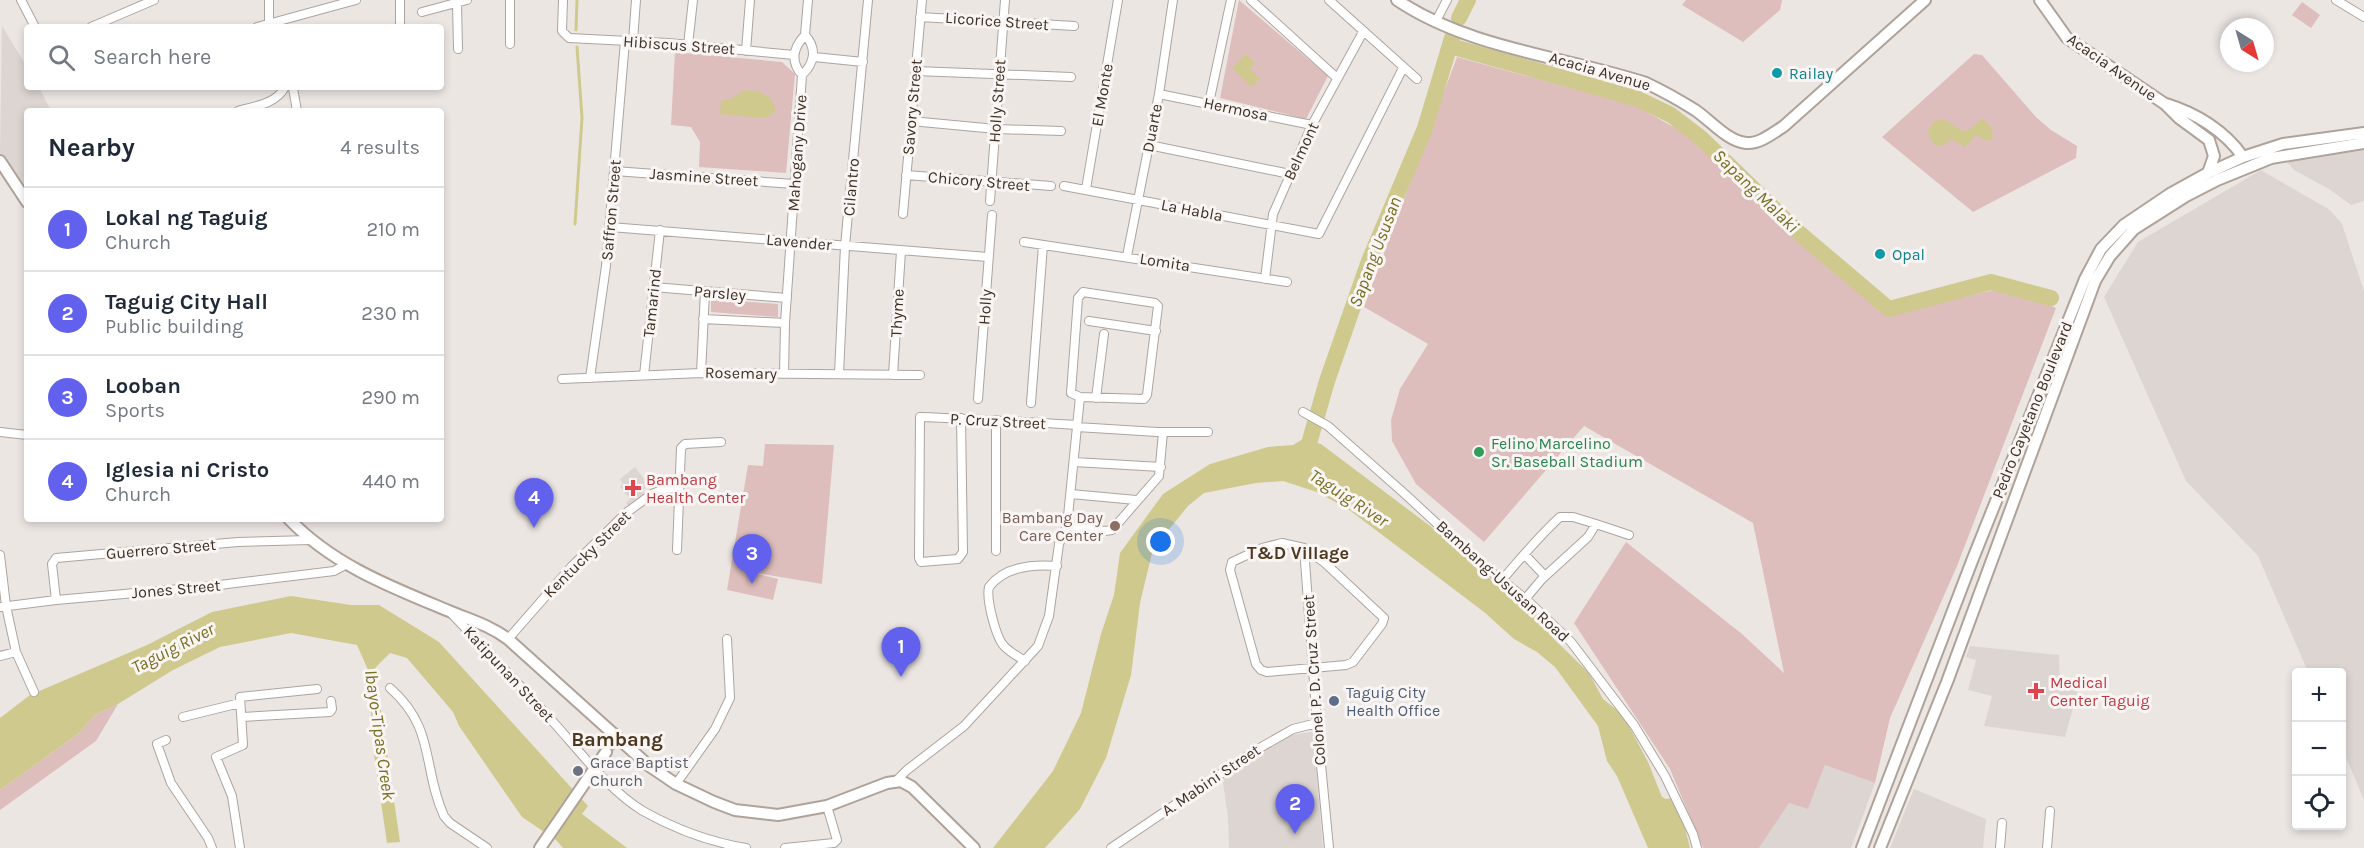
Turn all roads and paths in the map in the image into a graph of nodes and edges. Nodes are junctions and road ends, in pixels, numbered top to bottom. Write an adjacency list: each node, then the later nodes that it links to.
1 (21, 0): 32 (street)
2 (154, 0): 33 (street)
3 (269, 0): 34 (street)
4 (356, 0): 35 (street)
5 (400, 0): 36 (street)
6 (467, 0): 26 (street)
7 (510, 0): 41 (street)
8 (563, 0): 40 (street, Hibiscus Street)
9 (636, 0): 40 (street, Saffron Street)
10 (693, 0): 42 (street)
11 (750, 0): 44 (street)
12 (808, 0): 39 (street)
13 (868, 0): 47 (street, Cilantro)
14 (922, 0): 28 (street, Savory Street)
15 (1005, 0): 31 (street, Holly Street)
16 (1118, 0): 79 (street, El Monte)
17 (1173, 0): 57 (street, Duarte)
18 (1231, 0): 58 (street)
19 (1251, 0): 53 (street)
20 (1329, 0): 38 (street)
21 (1397, 0): 30 (main road, Acacia Avenue)
22 (1447, 0): 30 (street)
23 (1925, 0): 30 (main road, Acacia Avenue)
24 (2040, 0): 59 (main road, Acacia Avenue)
25 (2336, 0): 29 (street)
26 (457, 3): 27 (street); 43 (street)
27 (422, 12)
28 (920, 16): 31 (street, Licorice Street); 49 (street, Savory Street)
29 (2364, 17)
30 (1436, 21)
31 (1003, 22): 37 (street, Licorice Street); 51 (street, Holly Street)
32 (33, 24)
33 (97, 24)
34 (268, 24)
35 (275, 24)
36 (400, 24)
37 (1074, 26)
38 (1364, 32): 48 (street); 53 (street, Belmont)
39 (805, 35): 45 (street); 46 (street)
40 (629, 41): 42 (street, Hibiscus Street); 71 (street, Saffron Street)
41 (510, 44)
42 (688, 45): 44 (street, Hibiscus Street)
43 (458, 49)
44 (746, 51): 45 (street, Hibiscus Street)
45 (794, 55): 50 (street)
46 (814, 57): 47 (street); 50 (street)
47 (862, 62): 91 (street, Cilantro)
48 (1403, 68): 54 (street); 85 (street, La Habla)
49 (916, 71): 51 (street); 62 (street, Savory Street)
50 (802, 75): 76 (street, Mahogany Drive)
51 (999, 76): 52 (street); 64 (street, Holly Street)
52 (1071, 77)
53 (1337, 78): 63 (street, Belmont)
54 (1417, 79)
55 (287, 90): 60 (street)
56 (292, 90): 61 (street)
57 (1159, 94): 58 (street, Hermosa); 68 (street, Duarte)
58 (1209, 103): 63 (street, Hermosa)
59 (2165, 104): 69 (main road, Acacia Avenue); 72 (main road, Acacia Avenue)
60 (248, 108)
61 (296, 108)
62 (911, 121): 64 (street); 74 (street, Savory Street)
63 (1312, 125): 73 (street, Belmont)
64 (996, 129): 65 (street); 75 (street, Holly Street)
65 (1061, 131)
66 (2364, 133): 69 (main road, Pedro Cayetano Boulevard)
67 (2364, 143): 152 (main road, Pedro Cayetano Boulevard)
68 (1149, 145): 73 (street); 81 (street, Duarte)
69 (2243, 157): 72 (main road, Pedro Cayetano Boulevard)
70 (0, 161): 80 (main road)
71 (614, 171): 76 (street, Jasmine Street); 86 (street, Saffron Street)
72 (2208, 173): 151 (main road, Pedro Cayetano Boulevard)
73 (1290, 174): 85 (street, Belmont)
74 (906, 175): 75 (street, Chicory Street); 83 (street, Savory Street)
75 (992, 182): 77 (street, Chicory Street); 82 (street, Holly Street)
76 (794, 184): 88 (street, Mahogany Drive)
77 (1051, 186)
78 (1064, 186): 79 (street, La Habla)
79 (1086, 189): 81 (street, La Habla)
80 (24, 197)
81 (1138, 199): 85 (street, La Habla); 93 (street, Duarte)
82 (990, 201)
83 (903, 214)
84 (992, 215): 94 (street, Holly)
85 (1272, 225): 95 (street, Belmont)
86 (610, 227): 87 (street, Lavender); 111 (street, Saffron Street)
87 (660, 230): 88 (street, Lavender); 97 (street, Tamarind)
88 (790, 242): 91 (street, Lavender); 99 (street, Mahogany Drive)
89 (1024, 242): 90 (street, Lomita)
90 (1043, 245): 93 (street, Lomita); 116 (street)
91 (845, 246): 92 (street, Lavender); 107 (street, Cilantro)
92 (901, 251): 94 (street, Lavender); 109 (street, Thyme)
93 (1127, 256): 95 (street, Lomita)
94 (988, 257): 115 (street, Holly)
95 (1265, 279): 96 (street, Lomita)
96 (1287, 282)
97 (653, 287): 98 (street, Parsley); 108 (street, Tamarind)
98 (705, 292): 99 (street, Parsley); 100 (street)
99 (787, 298): 102 (street, Mahogany Drive)
100 (703, 319): 102 (street); 105 (street)
101 (1089, 321): 103 (street)
102 (785, 323): 106 (street, Mahogany Drive)
103 (1156, 331): 113 (street); 114 (street)
104 (1104, 334): 114 (street)
105 (701, 373): 106 (street, Rosemary); 108 (street, Rosemary)
106 (784, 374): 107 (street, Rosemary)
107 (839, 374): 109 (street, Rosemary)
108 (644, 375): 111 (street, Rosemary)
109 (893, 375): 110 (street, Rosemary)
110 (920, 375)
111 (590, 378): 112 (street, Rosemary)
112 (562, 380)
113 (1080, 397): 114 (street); 120 (street)
114 (1096, 398)
115 (978, 399)
116 (1031, 403)
117 (1307, 414): 144 (street, Bambang-Ususan Road)
118 (961, 418): 118 (street, P. Cruz Street); 119 (street, P. Cruz Street)
119 (996, 420): 120 (street, P. Cruz Street); 138 (street)
120 (1077, 426): 122 (street, P. Cruz Street); 126 (street)
121 (0, 432): 124 (street)
122 (1163, 432): 123 (street, P. Cruz Street); 127 (street)
123 (1208, 432)
124 (24, 435)
125 (721, 442): 128 (street)
126 (1074, 462): 127 (street); 129 (street)
127 (1161, 467): 130 (street)
128 (679, 488): 137 (street); 149 (street, Kentucky Street)
129 (1071, 494): 130 (street); 133 (street)
130 (1136, 500): 133 (street)
131 (292, 522): 135 (main road)
132 (1596, 524): 134 (street); 140 (street); 143 (street)
133 (1067, 526): 142 (street)
134 (1629, 535)
135 (310, 540): 141 (main road); 146 (street, Guerrero Street)
136 (1304, 548): 156 (street, Colonel P. D. Cruz Street); 156 (street); 156 (street)
137 (677, 550)
138 (996, 551)
139 (0, 555): 147 (street)
140 (1525, 555): 143 (street); 144 (street)
141 (345, 565): 146 (street, Jones Street); 148 (main road)
142 (1057, 566): 155 (street); 155 (street)
143 (1545, 576): 145 (street)
144 (1503, 580): 145 (street, Bambang-Ususan Road)
145 (1526, 598): 182 (street, Bambang-Ususan Road)
146 (56, 600): 147 (street, Jones Street)
147 (3, 607): 153 (street)
148 (450, 612): 149 (main road); 167 (street, Katipunan Street)
149 (507, 639): 169 (main road)
150 (727, 639): 169 (street)
151 (1941, 643): 152 (main road); 183 (main road, Pedro Cayetano Boulevard)
152 (1959, 650): 184 (main road, Pedro Cayetano Boulevard)
153 (16, 652): 154 (street); 159 (street)
154 (0, 656)
155 (1025, 662): 168 (street)
156 (1313, 668): 164 (street, Colonel P. D. Cruz Street)
157 (390, 688): 175 (street)
158 (317, 689): 161 (street)
159 (34, 692)
160 (331, 701): 163 (street)
161 (240, 703): 162 (street); 163 (street)
162 (183, 717)
163 (242, 717): 174 (street)
164 (1317, 723): 180 (street, A. Mabini Street); 181 (street, Colonel P. D. Cruz Street)
165 (166, 740): 173 (street)
166 (606, 752): 167 (main road)
167 (594, 767): 176 (main road); 177 (street, Katipunan Street)
168 (895, 782): 170 (main road); 179 (main road)
169 (676, 784): 170 (main road)
170 (827, 806): 178 (street)
171 (2050, 811): 186 (street)
172 (2002, 823): 185 (street)
173 (212, 848)
174 (240, 848)
175 (487, 848)
176 (540, 848)
177 (746, 848)
178 (785, 848)
179 (974, 848)
180 (1111, 848)
181 (1329, 848)
182 (1697, 848)
183 (1862, 848)
184 (1880, 848)
185 (2000, 848)
186 (2047, 848)

